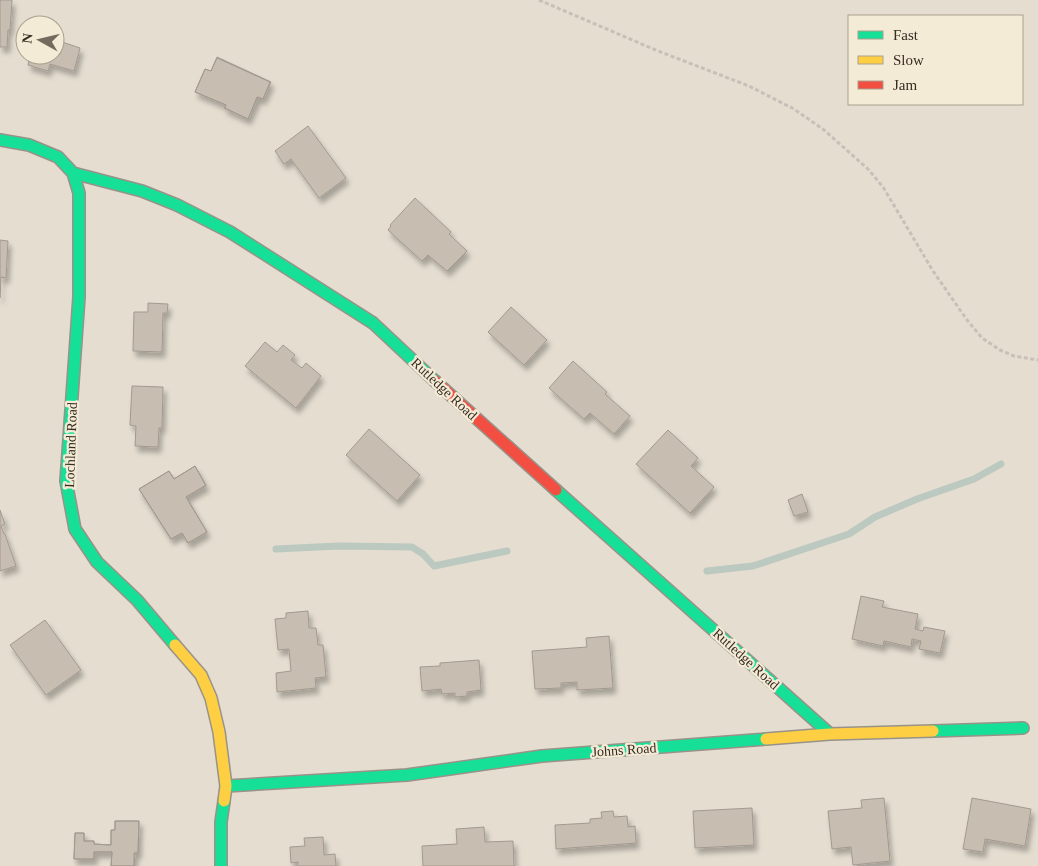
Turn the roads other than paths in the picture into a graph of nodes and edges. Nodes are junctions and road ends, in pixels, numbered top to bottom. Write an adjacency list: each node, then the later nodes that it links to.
1 (0, 140): 2 (street, Rutledge Road)
2 (73, 173): 4 (street, Rutledge Road); 5 (street, Lochland Road)
3 (1023, 728): 4 (street, Johns Road)
4 (830, 734): 5 (street, Johns Road)
5 (226, 786): 6 (street, Lochland Road)
6 (221, 866)

